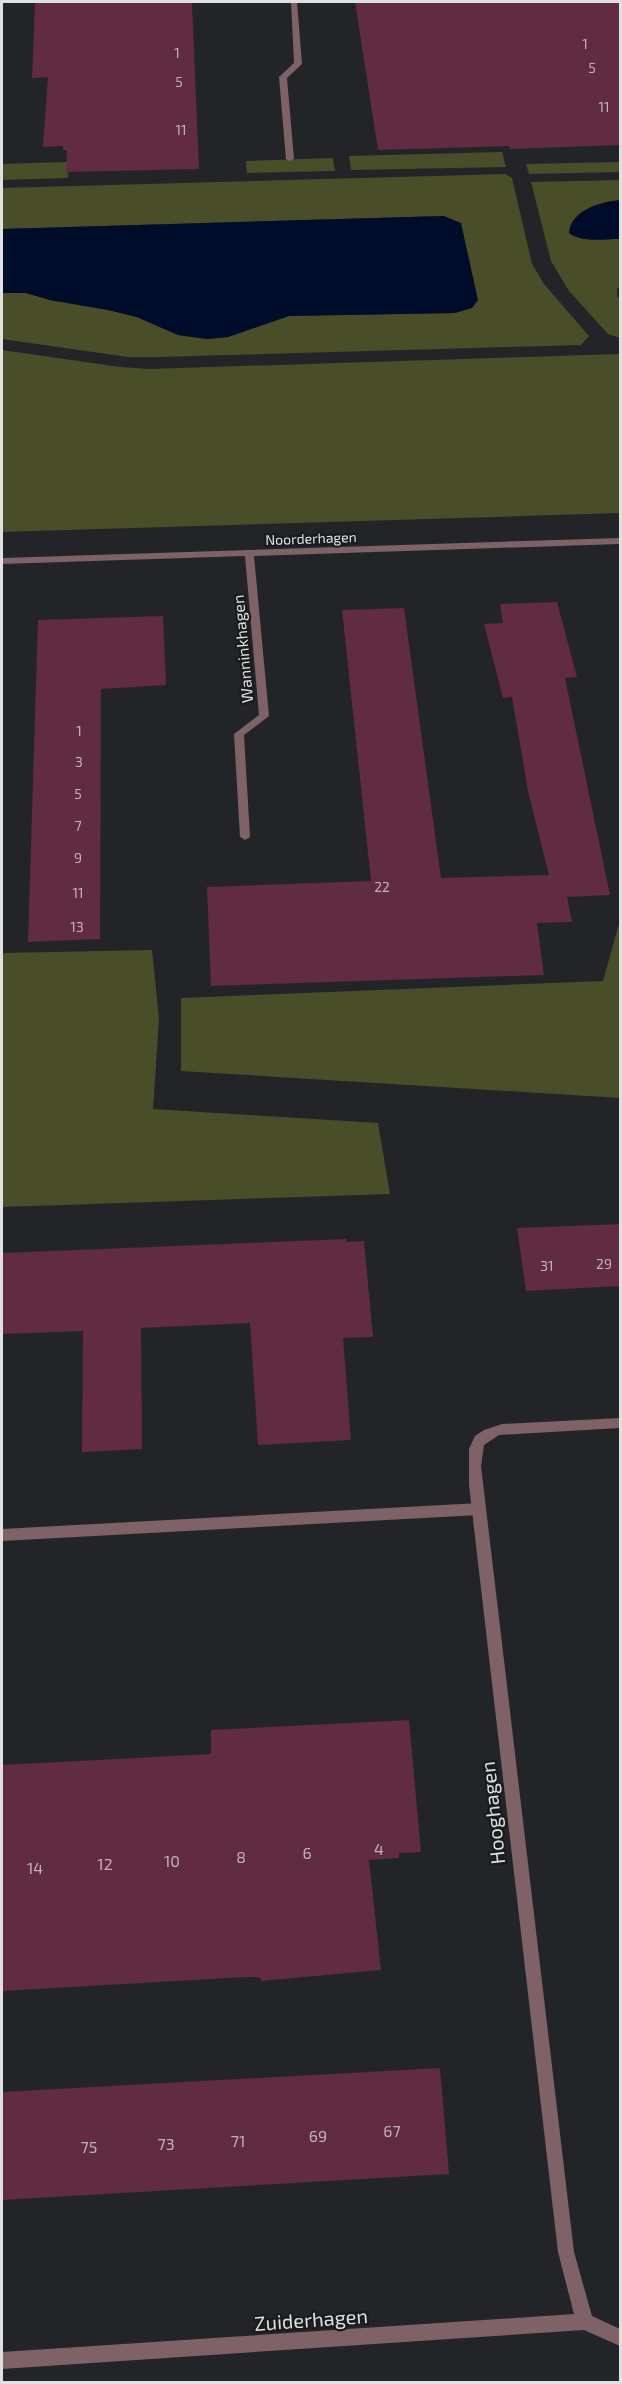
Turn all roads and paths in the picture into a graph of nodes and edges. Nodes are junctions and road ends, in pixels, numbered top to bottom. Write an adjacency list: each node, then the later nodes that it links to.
1 (294, 2): 2 (street)
2 (291, 159)
3 (621, 541): 4 (street, Noorderhagen)
4 (249, 553): 5 (street, Noorderhagen); 6 (street, Wanninkhagen)
5 (2, 561)
6 (245, 837)
7 (621, 1423): 8 (street, Hooghagen)
8 (479, 1509): 9 (street); 10 (street, Hooghagen)
9 (2, 1535)
10 (585, 2322): 11 (street, Zuiderhagen); 12 (street, Zuiderhagen)
11 (621, 2338)
12 (2, 2361)

